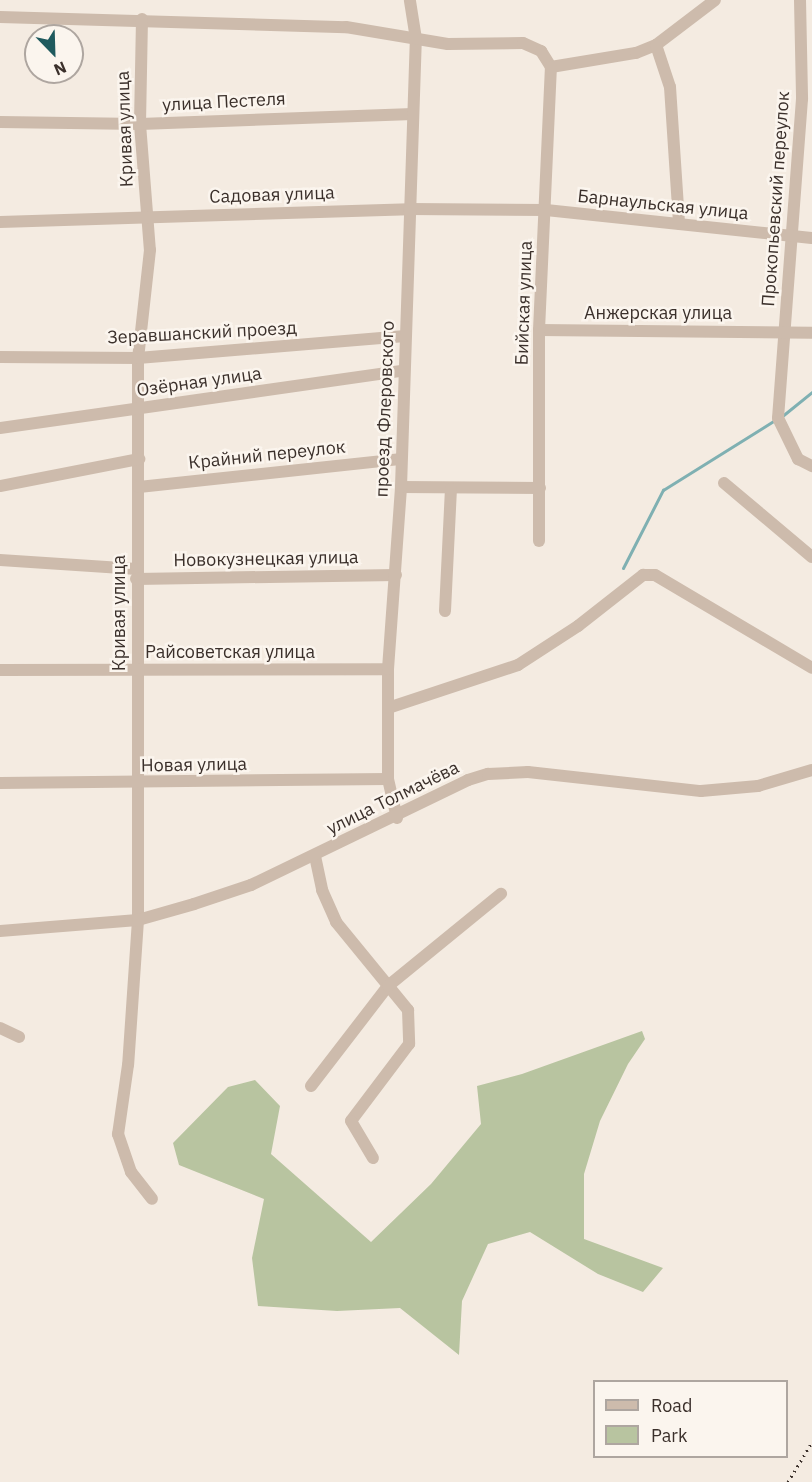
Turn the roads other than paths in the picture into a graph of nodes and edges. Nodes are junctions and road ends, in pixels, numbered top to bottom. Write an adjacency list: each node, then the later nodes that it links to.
1 (410, 0): 6 (street, проезд Флеровского)
2 (715, 0): 7 (street)
3 (800, 0): 9 (street, Прокопьевский переулок)
4 (0, 16): 5 (street)
5 (142, 19): 6 (street); 12 (street, Кривая улица)
6 (416, 39): 8 (street); 10 (street, проезд Флеровского)
7 (656, 45): 8 (street); 17 (street)
8 (551, 67): 14 (street, Бийская улица)
9 (807, 99): 18 (street, Прокопьевский переулок)
10 (413, 114): 12 (street, улица Пестеля); 13 (street, проезд Флеровского)
11 (0, 122): 12 (street, улица Пестеля)
12 (140, 124): 15 (street, Кривая улица)
13 (409, 209): 14 (street, Садовая улица); 15 (street, Садовая улица); 23 (street, проезд Флеровского)
14 (546, 210): 17 (street, Барнаульская улица); 20 (street, Бийская улица)
15 (146, 216): 16 (street, Садовая улица); 25 (street, Кривая улица)
16 (0, 222)
17 (678, 224): 18 (street, Барнаульская улица)
18 (789, 237): 19 (street, Барнаульская улица); 21 (street, Прокопьевский переулок)
19 (812, 238)
20 (539, 330): 21 (street, Анжерская улица); 36 (street, Бийская улица)
21 (787, 333): 22 (street, Анжерская улица); 31 (street, Прокопьевский переулок)
22 (812, 333)
23 (405, 336): 25 (street, Зеравшанский проезд); 26 (street, проезд Флеровского)
24 (0, 357): 25 (street, Зеравшанский проезд)
25 (138, 358): 27 (street, Кривая улица)
26 (403, 371): 27 (street, Озёрная улица); 30 (street, проезд Флеровского)
27 (140, 409): 28 (street, Озёрная улица); 29 (street, Кривая улица)
28 (0, 428)
29 (139, 459): 33 (street); 35 (street, Кривая улица)
30 (400, 459): 34 (street, проезд Флеровского); 35 (street, Крайний переулок)
31 (812, 466)
32 (724, 483): 39 (street)
33 (0, 486)
34 (401, 487): 37 (street); 42 (street, проезд Флеровского)
35 (139, 488): 41 (street, Кривая улица)
36 (540, 488): 37 (street); 38 (street, Бийская улица)
37 (451, 489): 43 (street)
38 (539, 541)
39 (812, 557)
40 (0, 560): 41 (street, Новокузнецкая улица)
41 (137, 574): 42 (street, Новокузнецкая улица); 47 (street, Кривая улица)
42 (396, 575): 45 (street, проезд Флеровского)
43 (445, 611)
44 (812, 668): 48 (street)
45 (388, 669): 47 (street, Райсоветская улица); 48 (street, проезд Флеровского)
46 (0, 670): 47 (street, Райсоветская улица)
47 (137, 670): 52 (street, Кривая улица)
48 (388, 708): 50 (street, проезд Флеровского)
49 (812, 770): 53 (street, улица Толмачёва)
50 (388, 779): 52 (street, Новая улица); 53 (street, проезд Флеровского)
51 (0, 783): 52 (street, Новая улица)
52 (138, 784): 56 (street, Кривая улица)
53 (397, 818): 54 (street, улица Толмачёва)
54 (315, 856): 56 (street, улица Толмачёва); 58 (street)
55 (501, 894): 58 (street)
56 (138, 920): 57 (street, улица Толмачёва); 63 (street, Кривая улица)
57 (0, 931)
58 (388, 986): 61 (street); 62 (street)
59 (0, 1028): 60 (street)
60 (19, 1037)
61 (310, 1086)
62 (373, 1158)
63 (152, 1198)

